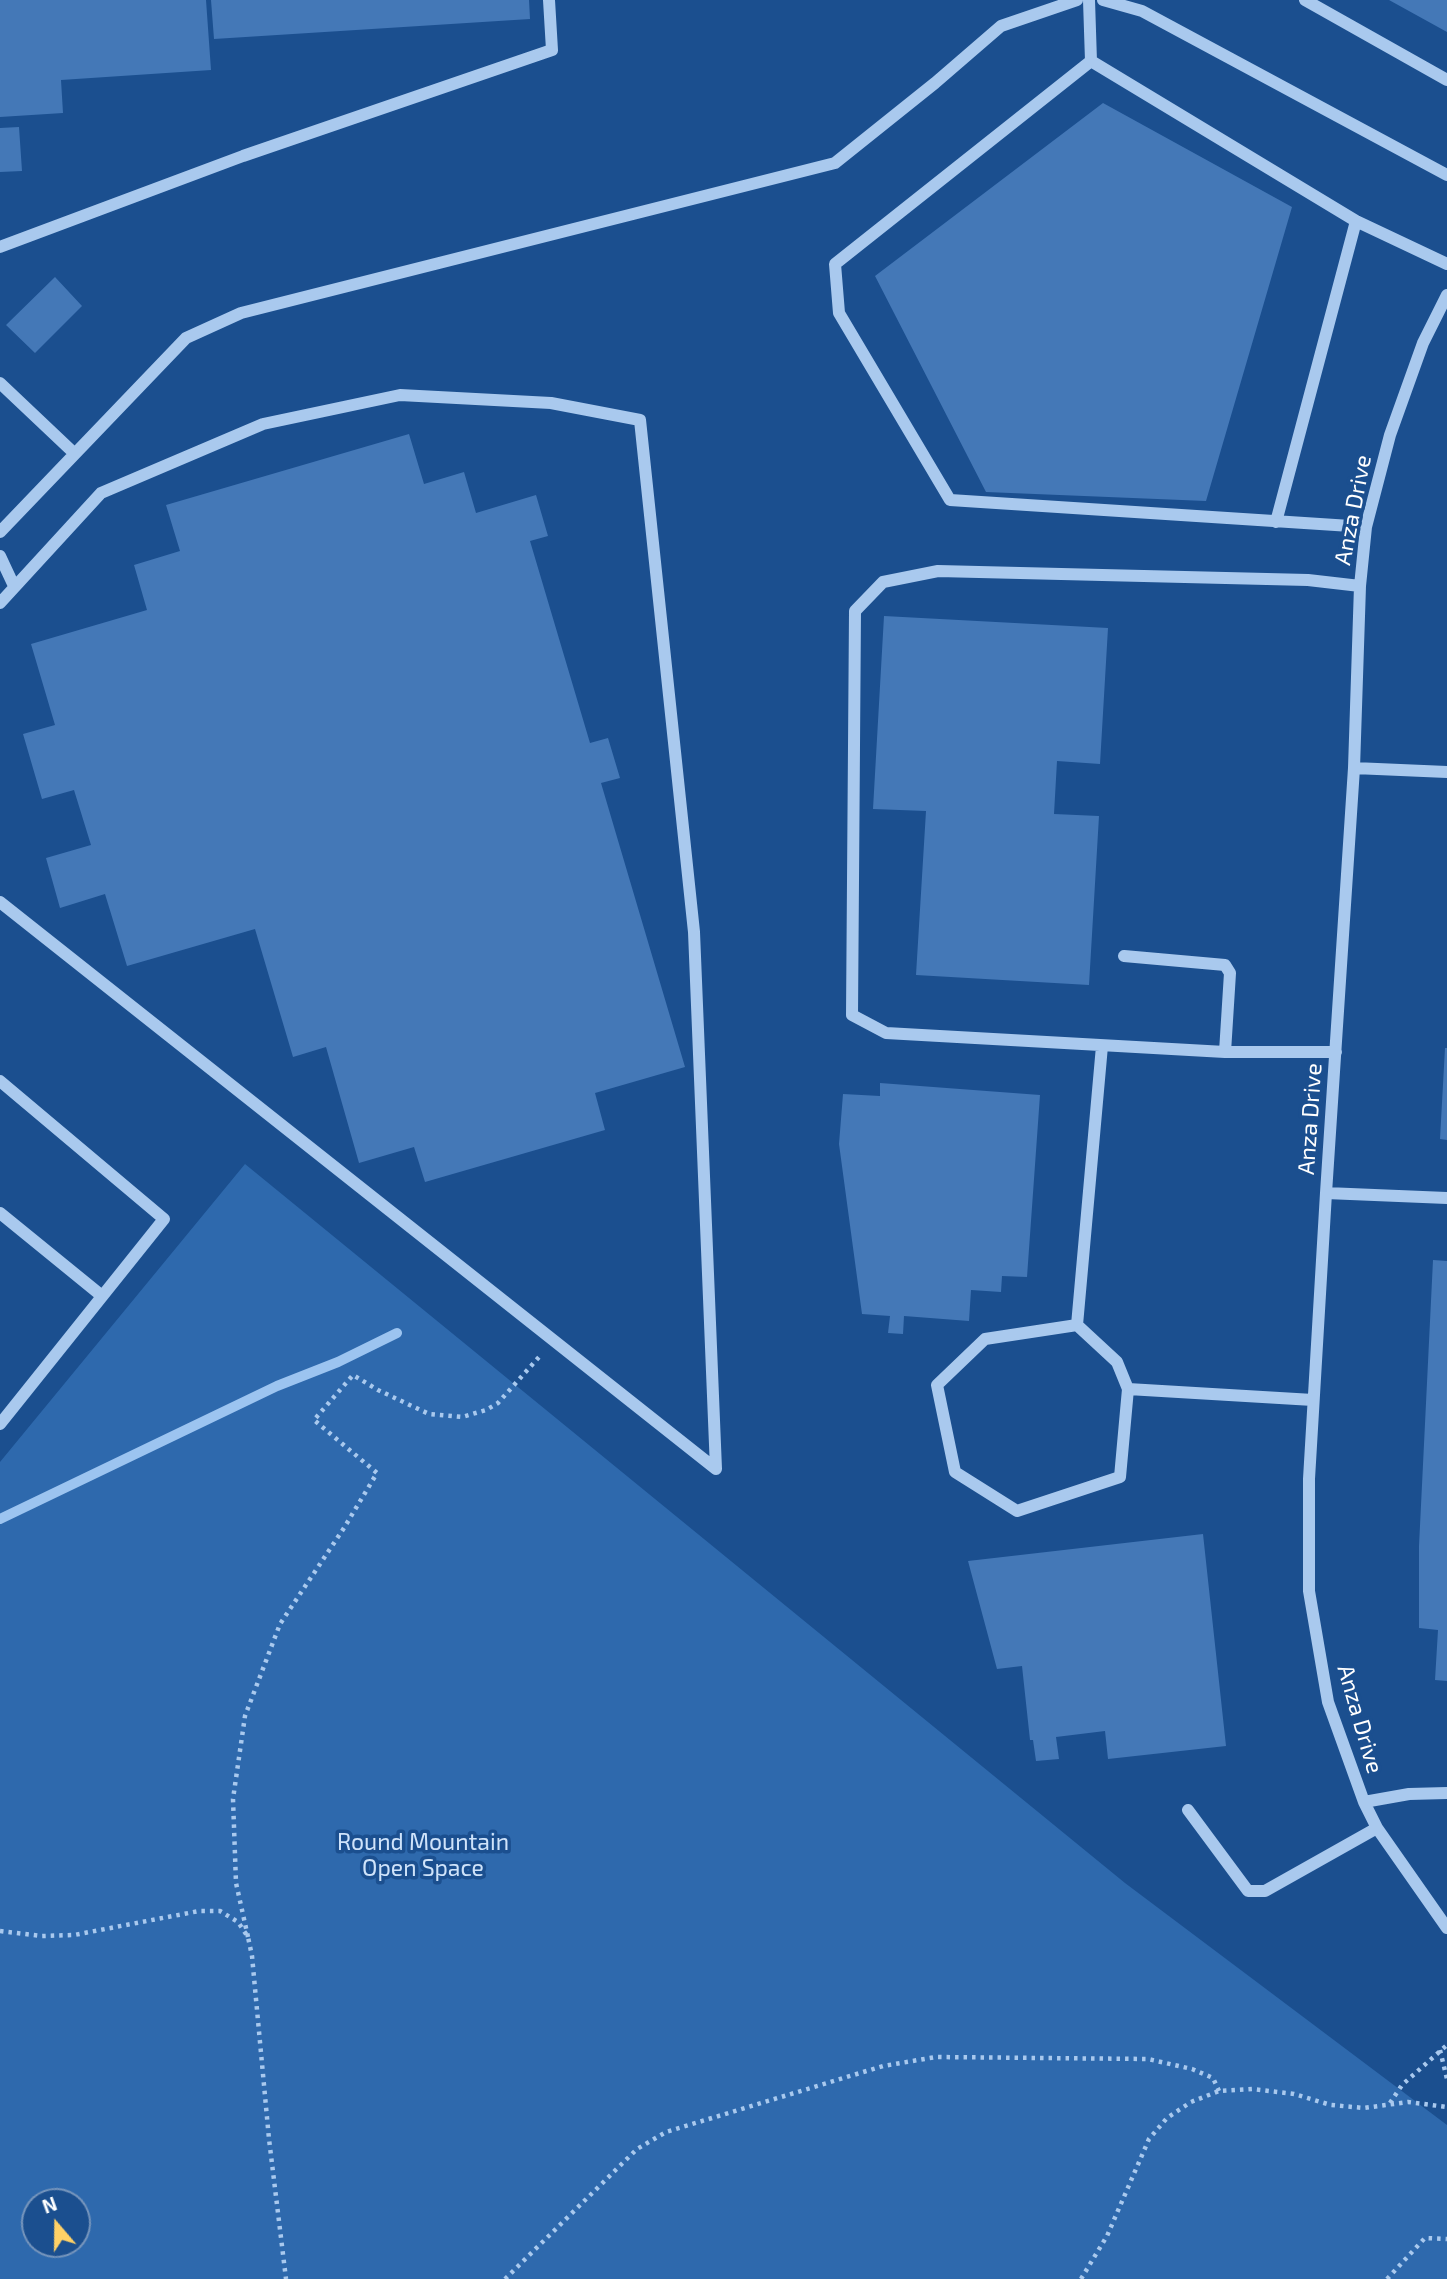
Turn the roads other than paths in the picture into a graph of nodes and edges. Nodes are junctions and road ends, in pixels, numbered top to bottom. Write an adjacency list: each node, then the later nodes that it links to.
1 (549, 0): 10 (street)
2 (1077, 0): 14 (street)
3 (1089, 0): 6 (street)
4 (1104, 0): 8 (street)
5 (1305, 0): 7 (street)
6 (1091, 61): 9 (street); 15 (street)
7 (1447, 80)
8 (1447, 175)
9 (1356, 221): 11 (street); 15 (street)
10 (0, 247)
11 (1447, 264)
12 (1447, 295): 16 (street, Anza Drive)
13 (0, 383): 14 (street)
14 (75, 454): 17 (street)
15 (1276, 522): 16 (street)
16 (1366, 527): 20 (street, Anza Drive)
17 (0, 532)
18 (0, 556): 19 (street)
19 (14, 586): 21 (street); 24 (street)
20 (1360, 586): 22 (street, Anza Drive); 26 (street)
21 (0, 603)
22 (1354, 768): 23 (street); 28 (street, Anza Drive)
23 (1447, 772)
24 (0, 902)
25 (1124, 956): 27 (street)
26 (1102, 1045): 27 (street); 34 (street)
27 (1225, 1052): 28 (street)
28 (1336, 1052): 30 (street, Anza Drive)
29 (0, 1080): 33 (street)
30 (1326, 1193): 31 (street); 36 (street, Anza Drive)
31 (1447, 1198)
32 (0, 1213): 33 (street)
33 (102, 1296): 37 (street)
34 (1077, 1325): 35 (street); 35 (street)
35 (1128, 1389): 36 (street)
36 (1313, 1400): 39 (street, Anza Drive)
37 (0, 1424)
38 (1447, 1793): 39 (street)
39 (1364, 1802): 41 (street, Anza Drive)
40 (1188, 1810): 41 (street)
41 (1377, 1828): 42 (street, Anza Drive)
42 (1447, 1928)

